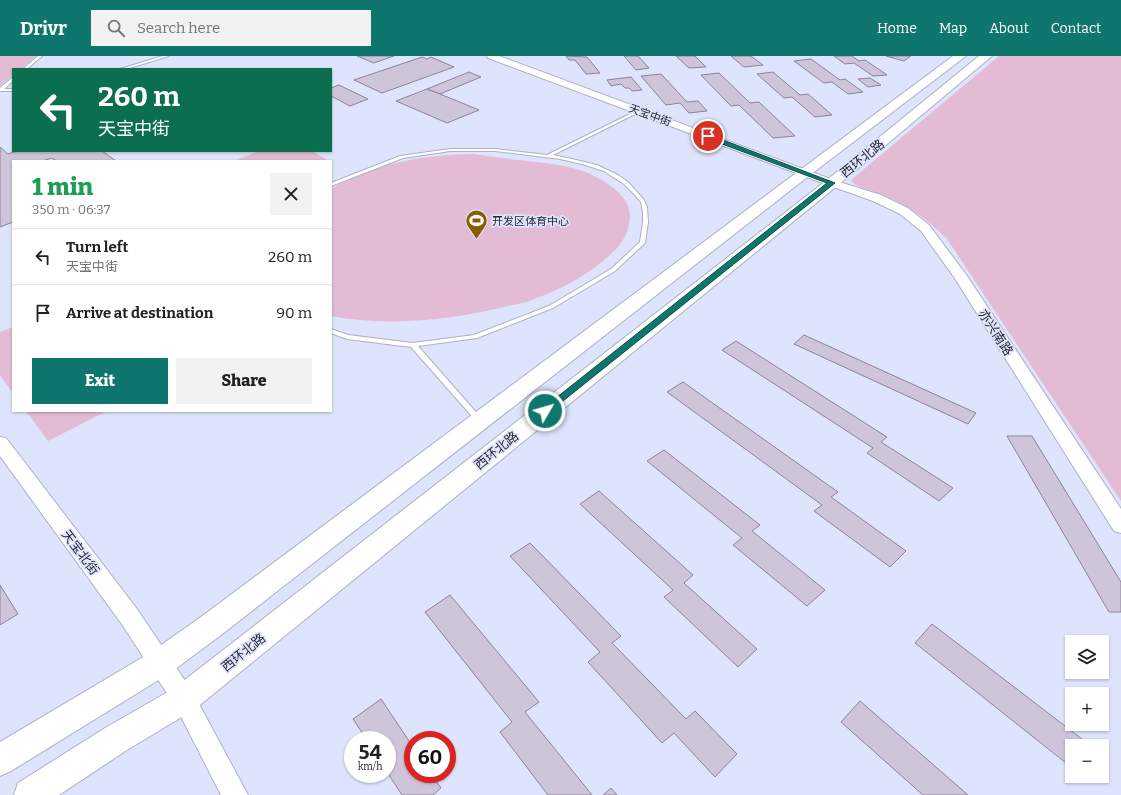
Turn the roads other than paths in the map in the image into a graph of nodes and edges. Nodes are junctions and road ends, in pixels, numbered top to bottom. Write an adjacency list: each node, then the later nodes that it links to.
1 (40, 56): 6 (lane)
2 (167, 56): 7 (lane)
3 (491, 56): 10 (street, 天宝中街)
4 (960, 56): 12 (main road, 西环北路)
5 (986, 56): 13 (main road, 西环北路)
6 (26, 68)
7 (125, 68)
8 (12, 80): 9 (lane)
9 (12, 90)
10 (639, 111): 11 (lane); 12 (street, 天宝中街)
11 (548, 156): 14 (lane); 16 (lane)
12 (805, 172): 13 (street, 天宝中街); 17 (main road, 西环北路)
13 (832, 183): 19 (street, 亦兴南路); 21 (main road, 西环北路)
14 (332, 185)
15 (332, 331): 16 (lane)
16 (413, 345): 17 (lane)
17 (480, 421): 20 (main road, 西环北路)
18 (0, 443): 20 (street, 天宝北街)
19 (1121, 525)
20 (160, 663): 21 (street, 天宝北街); 22 (main road, 西环北路)
21 (184, 699): 23 (main road, 西环北路); 24 (street, 天宝北街)
22 (0, 760)
23 (30, 795)
24 (235, 795)

